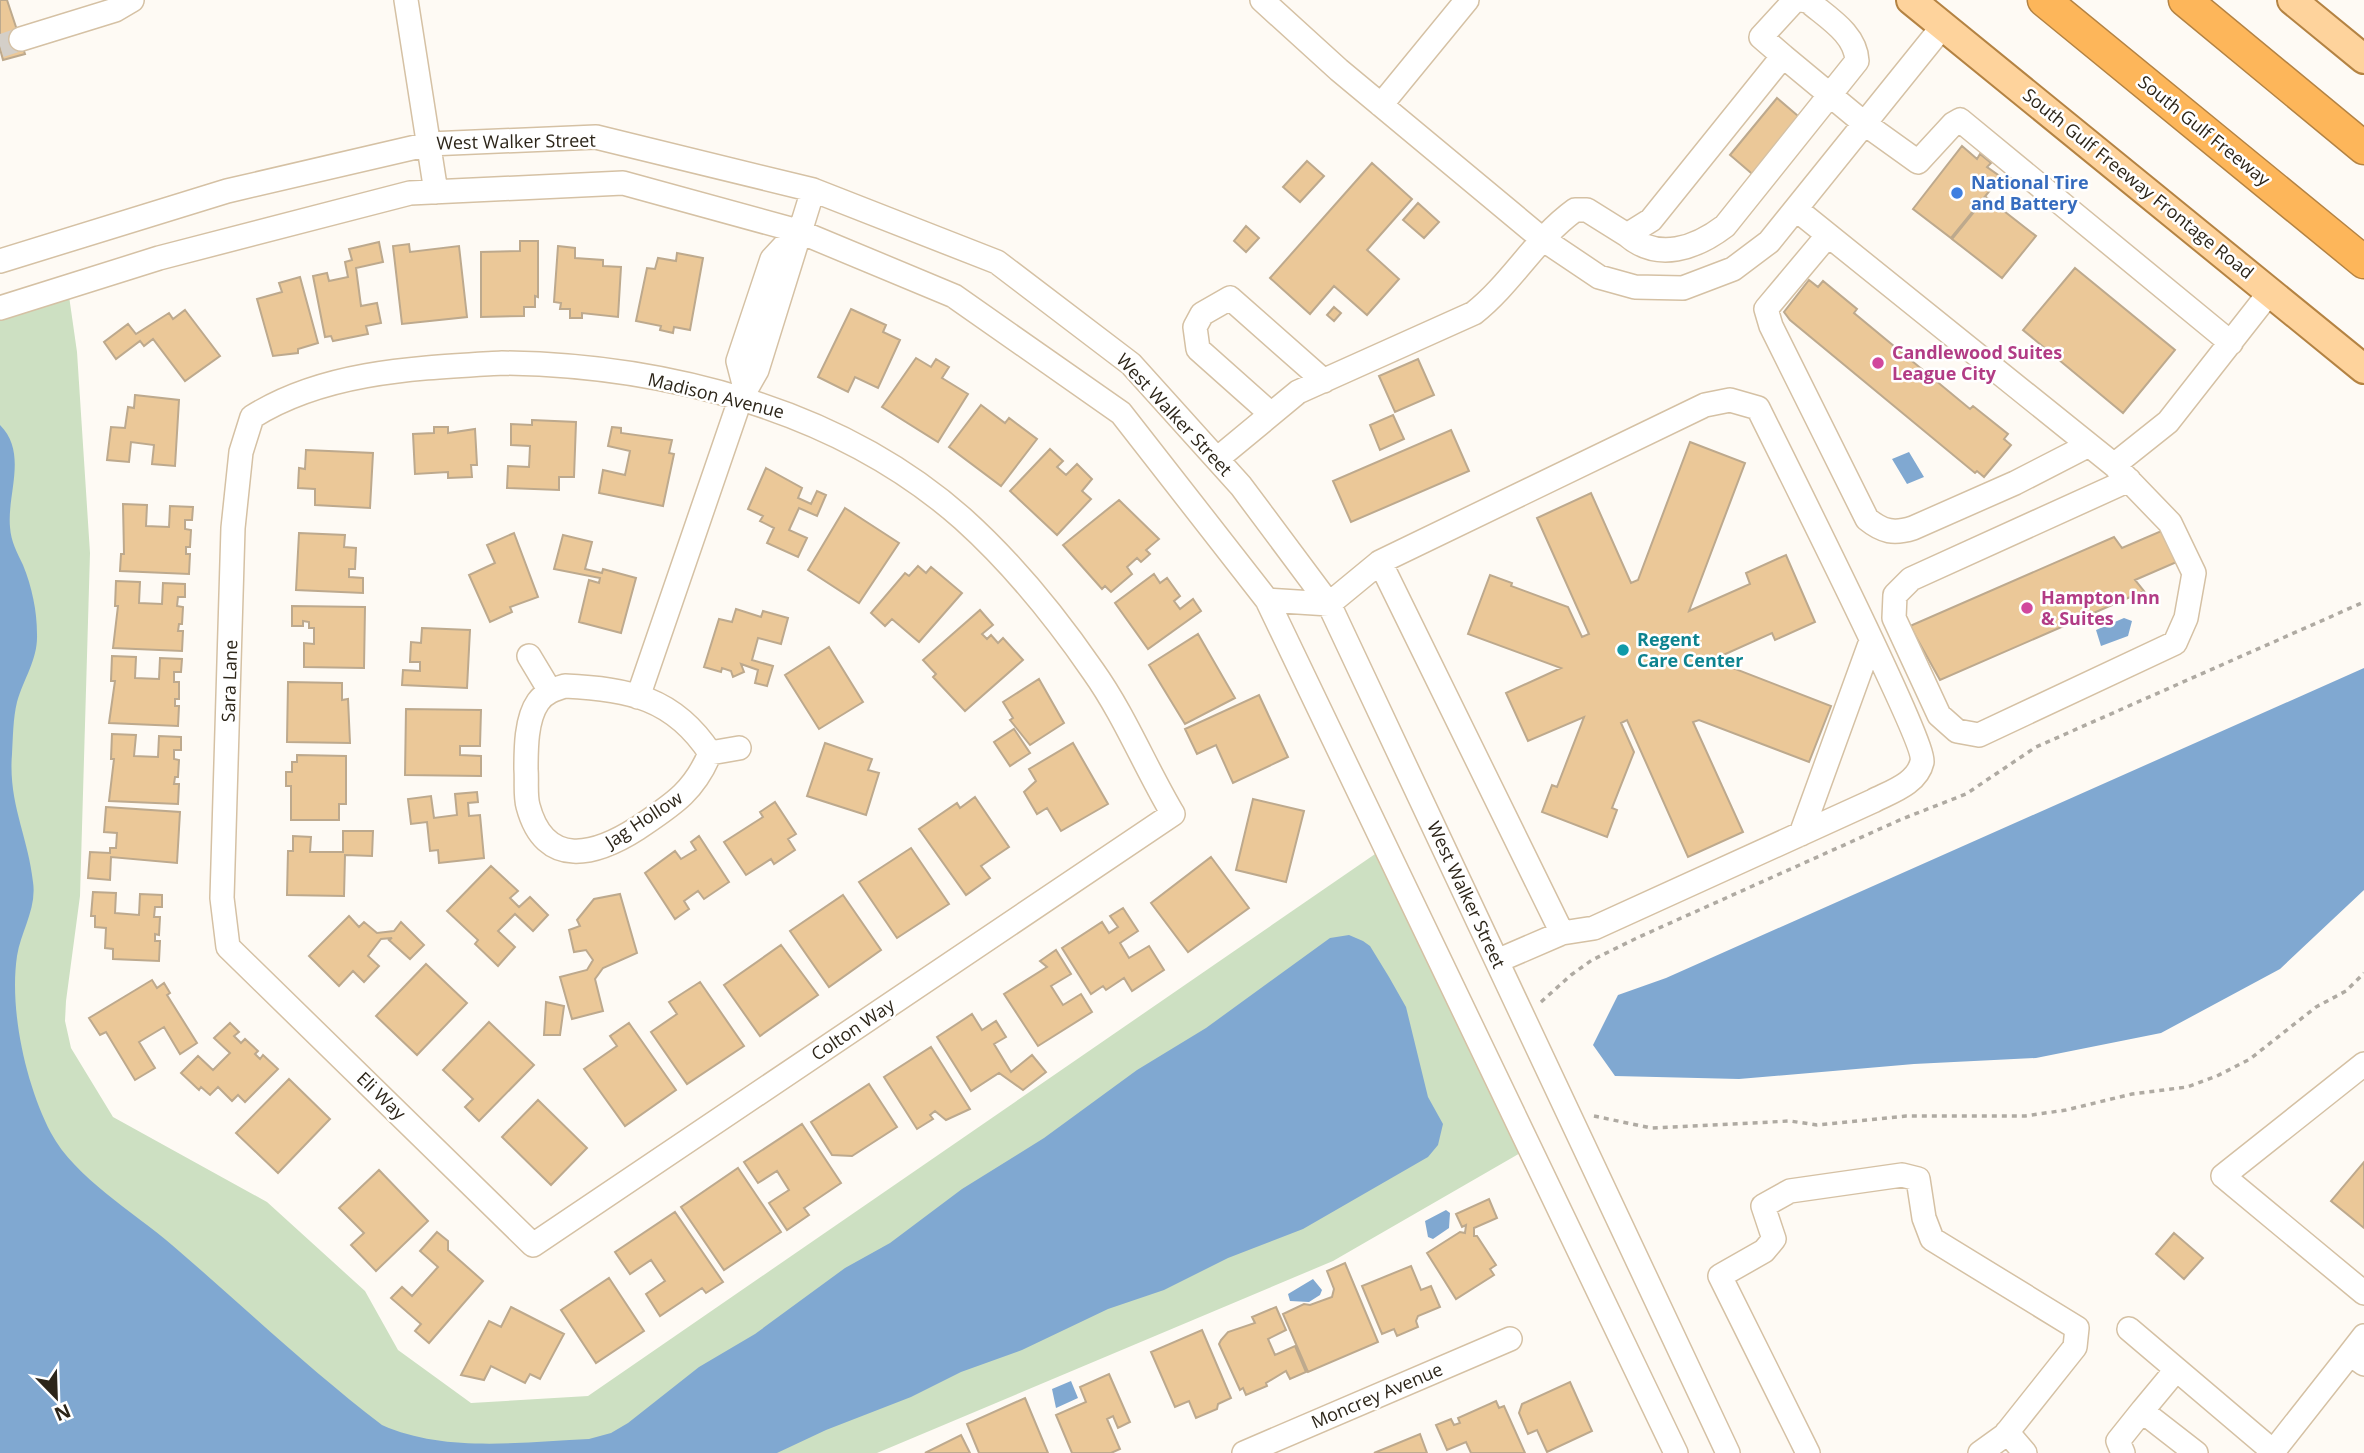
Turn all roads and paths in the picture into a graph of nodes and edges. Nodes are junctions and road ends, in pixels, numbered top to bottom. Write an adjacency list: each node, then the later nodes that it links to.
1 (132, 0): 12 (street)
2 (406, 0): 18 (street)
3 (1262, 0): 16 (street)
4 (1467, 0): 16 (street)
5 (1795, 0): 14 (street)
6 (1801, 0): 15 (street)
7 (1911, 0): 11 (main road, South Gulf Freeway Frontage Road)
8 (2044, 0): 30 (highway, South Gulf Freeway)
9 (2185, 0): 19 (highway)
10 (2292, 0): 13 (main road)
11 (1943, 26): 17 (street); 31 (main road, South Gulf Freeway Frontage Road)
12 (20, 39)
13 (2359, 48)
14 (1783, 57): 15 (street); 23 (street)
15 (1830, 95): 17 (street); 28 (street)
16 (1381, 104): 27 (street)
17 (1865, 124): 22 (street); 33 (street)
18 (429, 144): 20 (street, West Walker Street); 21 (street); 29 (street, West Walker Street)
19 (2364, 148)
20 (813, 190): 24 (street); 40 (street, West Walker Street)
21 (436, 192): 24 (street); 32 (street)
22 (1797, 210): 26 (street); 27 (street)
23 (1651, 220): 25 (street); 28 (street)
24 (798, 231): 36 (street); 43 (street)
25 (1628, 235): 27 (street); 28 (street)
26 (1828, 235): 39 (street); 39 (street)
27 (1541, 238): 35 (street)
28 (1686, 247)
29 (0, 261)
30 (2364, 262)
31 (2270, 292): 33 (street); 34 (main road, South Gulf Freeway Frontage Road)
32 (0, 308)
33 (2231, 342): 41 (street)
34 (2364, 369)
35 (1324, 380): 37 (street); 37 (street)
36 (742, 394): 38 (street, Madison Avenue); 49 (street); 52 (street, Madison Avenue)
37 (1271, 414): 40 (street)
38 (252, 417): 55 (street, Sara Lane)
39 (2089, 445): 41 (street)
40 (1217, 459): 45 (street, West Walker Street)
41 (2121, 472): 41 (street)
42 (1380, 562): 45 (street); 46 (street); 54 (street)
43 (1267, 600): 45 (street); 71 (street)
44 (2364, 602): 58 (path)
45 (1329, 604): 56 (street, West Walker Street)
46 (1871, 641): 53 (street); 53 (street)
47 (529, 656): 48 (street)
48 (550, 691): 49 (street); 51 (street, Jag Hollow)
49 (638, 697): 51 (street)
50 (739, 748): 51 (street)
51 (710, 753)
52 (1174, 814): 61 (street, Colton Way)
53 (1801, 834): 54 (street)
54 (1562, 933): 56 (street)
55 (228, 947): 61 (street, Eli Way)
56 (1497, 961): 69 (street, West Walker Street)
57 (2364, 974): 60 (path)
58 (1541, 1002)
59 (2364, 1064): 62 (street)
60 (1594, 1116)
61 (533, 1245)
62 (2364, 1293)
63 (2129, 1329): 66 (street)
64 (1510, 1339): 70 (street, Moncrey Avenue)
65 (2359, 1351): 77 (street)
66 (2176, 1370): 67 (street); 77 (street)
67 (2142, 1411): 75 (street); 76 (street)
68 (2007, 1432): 72 (street); 73 (street); 74 (street)
69 (1726, 1452)
70 (1244, 1453)
71 (1676, 1453)
72 (1808, 1453)
73 (1980, 1453)
74 (2025, 1453)
75 (2123, 1453)
76 (2196, 1453)
77 (2273, 1453)

